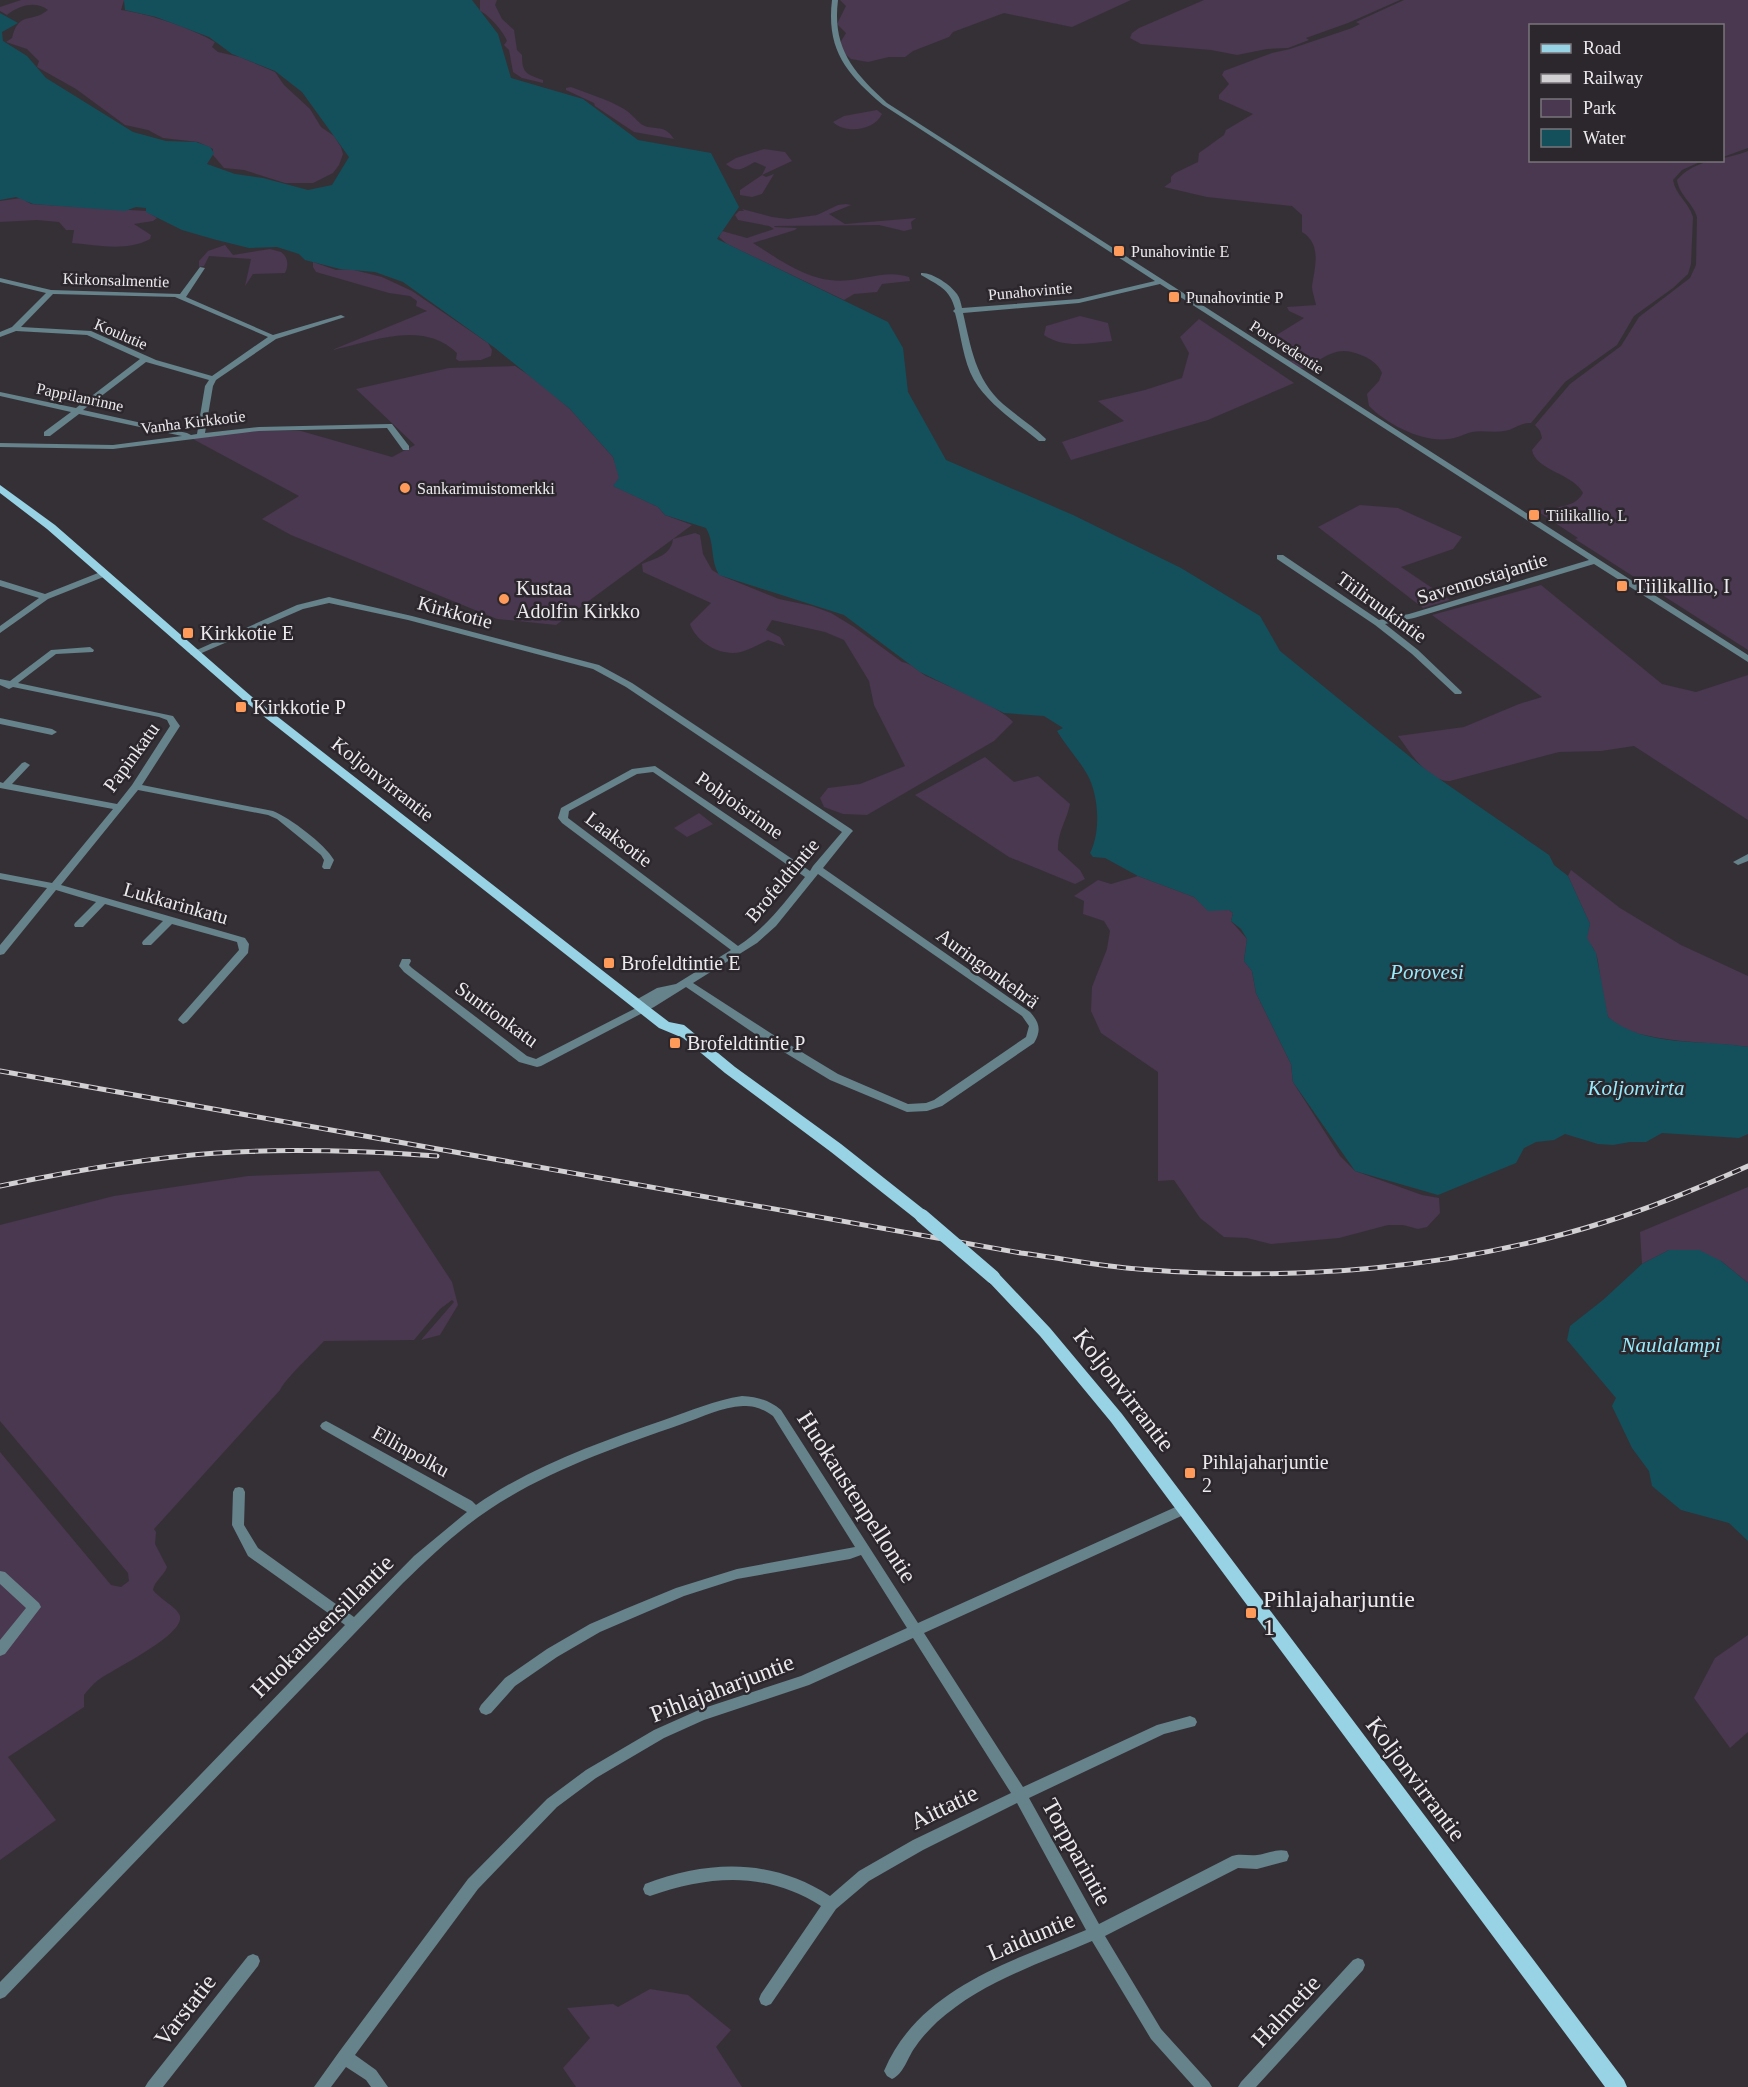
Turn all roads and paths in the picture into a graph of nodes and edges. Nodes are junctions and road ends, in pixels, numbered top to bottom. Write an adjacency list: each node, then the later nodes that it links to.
1 (835, 0): 5 (street, Porovedentie)
2 (202, 268): 7 (street)
3 (924, 274): 8 (street)
4 (0, 280): 6 (street, Kirkonsalmentie)
5 (1158, 282): 8 (street, Punahovintie); 25 (street, Porovedentie)
6 (51, 292): 7 (street, Kirkonsalmentie); 10 (street)
7 (183, 297): 12 (street, Kirkonsalmentie)
8 (957, 311): 20 (street)
9 (341, 317): 12 (street)
10 (15, 328): 11 (street); 13 (street, Koulutie)
11 (0, 335)
12 (273, 337): 14 (street)
13 (145, 359): 14 (street, Koulutie); 16 (street)
14 (213, 379): 18 (street)
15 (0, 394): 16 (street, Pappilanrinne)
16 (78, 410): 17 (street); 19 (street, Pappilanrinne)
17 (47, 434)
18 (201, 435): 19 (street, Vanha Kirkkotie); 22 (street, Vanha Kirkkotie)
19 (189, 437): 21 (street, Vanha Kirkkotie)
20 (1042, 439)
21 (0, 445)
22 (406, 448)
23 (0, 488): 26 (main road, Koljonvirrantie)
24 (1280, 557): 29 (street, Tiiliruukintie)
25 (1595, 561): 29 (street, Savennostajantie); 33 (street, Porovedentie)
26 (103, 574): 28 (street); 32 (main road, Koljonvirrantie)
27 (0, 583): 28 (street)
28 (45, 597): 30 (street)
29 (1378, 623): 37 (street, Tiiliruukintie)
30 (0, 630)
31 (90, 650): 35 (street)
32 (194, 653): 45 (street, Kirkkotie); 60 (main road, Koljonvirrantie)
33 (1748, 659)
34 (0, 682): 35 (street, Papinkatu)
35 (12, 685): 36 (street); 43 (street, Papinkatu)
36 (0, 688)
37 (1458, 692)
38 (0, 721): 39 (street)
39 (52, 732)
40 (25, 765): 42 (street)
41 (647, 769): 49 (street, Pohjoisrinne); 56 (street, Laaksotie)
42 (3, 785): 44 (street)
43 (136, 787): 44 (street, Papinkatu); 48 (street)
44 (118, 807): 51 (street, Papinkatu)
45 (848, 831): 49 (street, Brofeldtintie)
46 (1748, 857): 47 (street)
47 (1738, 862)
48 (327, 867)
49 (812, 872): 56 (street, Brofeldtintie); 59 (street, Auringonkehrä)
50 (0, 876): 51 (street, Lukkarinkatu)
51 (53, 886): 52 (street, Lukkarinkatu); 57 (street, Papinkatu)
52 (103, 900): 53 (street, Lukkarinkatu); 54 (street)
53 (171, 920): 55 (street); 61 (street, Lukkarinkatu)
54 (79, 925)
55 (147, 943)
56 (737, 950): 59 (street, Brofeldtintie)
57 (0, 952)
58 (406, 961): 60 (street, Suntionkatu)
59 (682, 984): 60 (street, Brofeldtintie)
60 (644, 1006): 65 (main road, Koljonvirrantie, bridge)
61 (183, 1020)
62 (749, 1400): 66 (street, Huokaustensillantie); 67 (street, Huokaustenpellontie)
63 (326, 1426): 66 (street, Ellinpolku)
64 (238, 1492): 69 (street)
65 (1184, 1509): 70 (street, Pihlajaharjuntie); 90 (main road, Koljonvirrantie)
66 (476, 1513): 69 (street, Huokaustensillantie)
67 (863, 1549): 70 (street, Huokaustenpellontie); 72 (street)
68 (0, 1576): 71 (street)
69 (355, 1625): 81 (street, Huokaustensillantie)
70 (917, 1632): 74 (street, Torpparintie); 83 (street, Pihlajaharjuntie)
71 (0, 1650)
72 (486, 1709)
73 (1190, 1722): 74 (street, Aittatie)
74 (1020, 1795): 77 (street, Aittatie); 78 (street, Torpparintie)
75 (1282, 1856): 78 (street, Laiduntie)
76 (650, 1889): 77 (street)
77 (831, 1904): 82 (street, Aittatie)
78 (1095, 1932): 84 (street, Laiduntie); 88 (street, Torpparintie)
79 (253, 1961): 85 (street, Varstatie)
80 (1358, 1965): 89 (street, Halmetie)
81 (0, 1992)
82 (766, 1998)
83 (344, 2057): 86 (street, Pihlajaharjuntie); 87 (street)
84 (892, 2071)
85 (153, 2087)
86 (322, 2087)
87 (380, 2087)
88 (1204, 2087)
89 (1246, 2087)
90 (1617, 2087)

